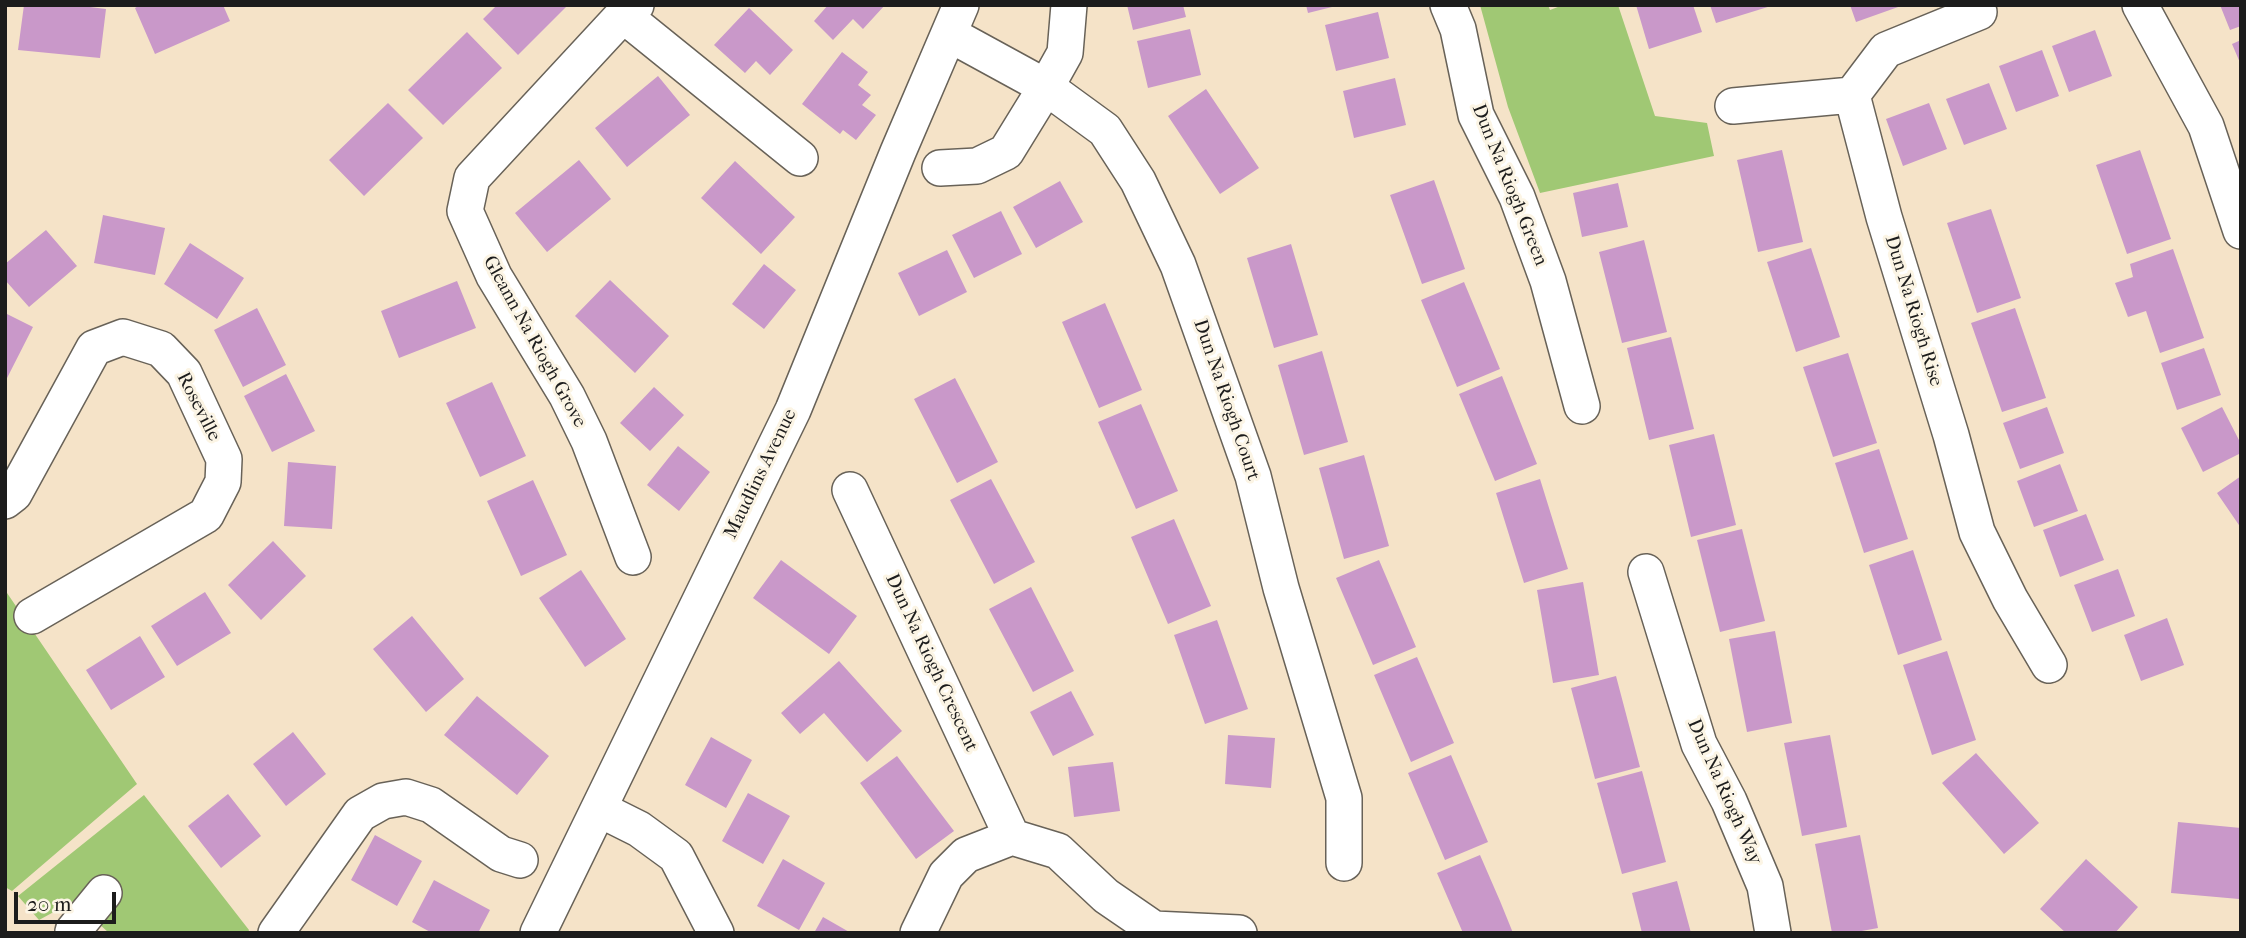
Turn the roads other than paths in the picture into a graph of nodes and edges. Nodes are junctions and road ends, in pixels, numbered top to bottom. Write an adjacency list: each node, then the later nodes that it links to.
1 (1069, 5): 7 (street)
2 (1448, 5): 13 (street, Dun Na Riogh Green)
3 (2140, 5): 12 (street)
4 (1983, 8): 8 (street)
5 (630, 10): 10 (street, Gleann Na Riogh Grove); 16 (street, Gleann Na Riogh Grove)
6 (955, 20): 7 (street, Dun Na Riogh Court); 20 (street, Maudlins Avenue)
7 (1046, 87): 11 (street); 23 (street, Dun Na Riogh Court)
8 (1852, 95): 9 (street); 19 (street, Dun Na Riogh Rise)
9 (1733, 106)
10 (800, 158)
11 (940, 168)
12 (2241, 231)
13 (1582, 406)
14 (849, 490): 21 (street, Dun Na Riogh Crescent)
15 (5, 501): 18 (street, Roseville)
16 (633, 557)
17 (1646, 572): 31 (street, Dun Na Riogh Way)
18 (32, 616)
19 (2049, 665)
20 (599, 809): 27 (street, Maudlins Avenue); 28 (street)
21 (1012, 837): 29 (street); 30 (street)
22 (520, 860): 26 (street)
23 (1344, 863)
24 (104, 894): 25 (street)
25 (75, 933)
26 (276, 933)
27 (538, 933)
28 (716, 933)
29 (918, 933)
30 (1239, 933)
31 (1773, 933)

